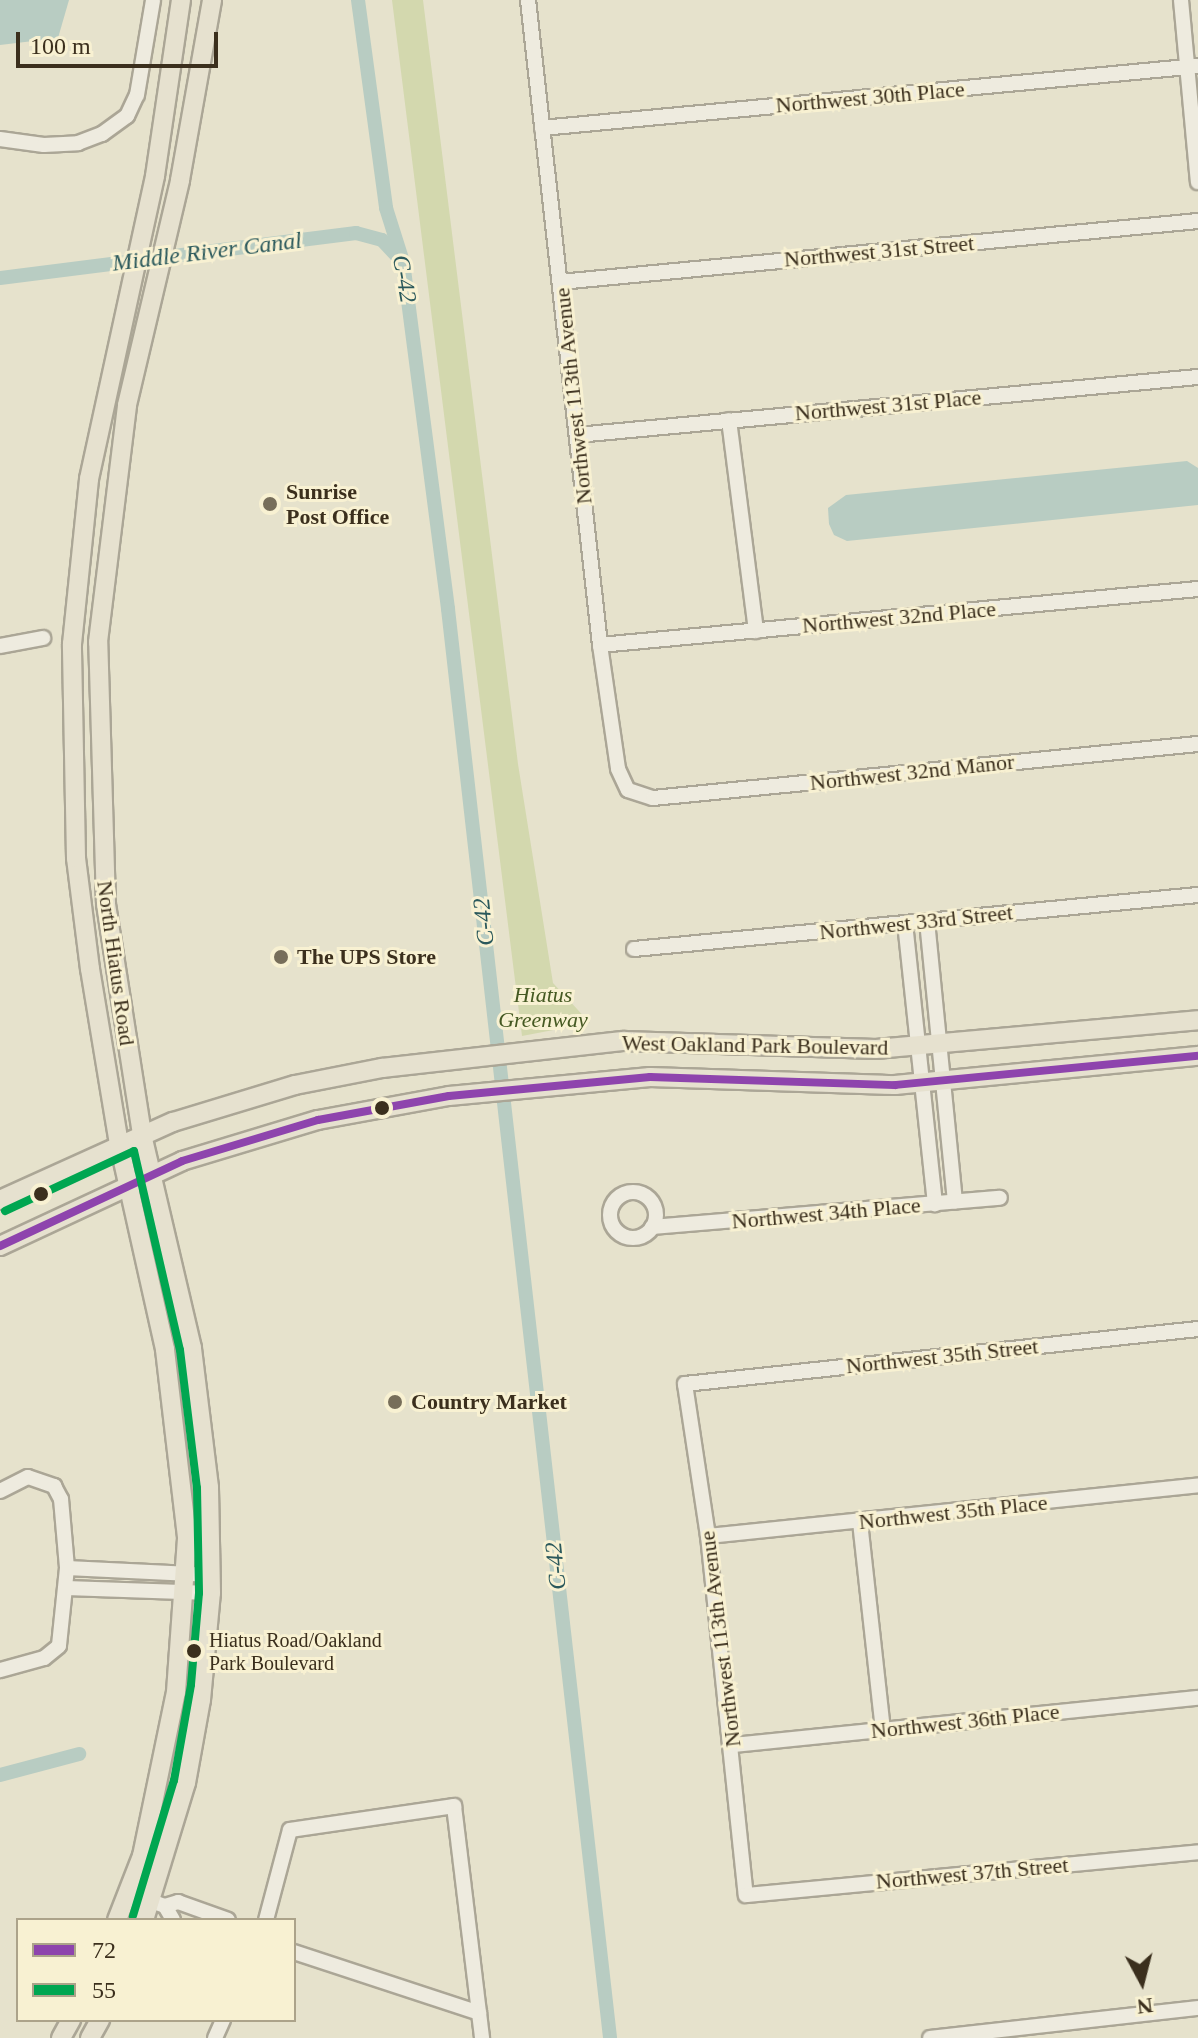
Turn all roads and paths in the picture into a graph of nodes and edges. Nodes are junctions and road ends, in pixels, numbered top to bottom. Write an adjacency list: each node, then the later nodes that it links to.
1 (153, 0): 8 (street)
2 (181, 0): 33 (main road, North Hiatus Road)
3 (212, 0): 32 (main road, North Hiatus Road)
4 (528, 0): 7 (street, Northwest 113th Avenue)
5 (1181, 0): 6 (street)
6 (1193, 67): 7 (street, Northwest 30th Place); 9 (street)
7 (542, 128): 11 (street, Northwest 113th Avenue)
8 (0, 139)
9 (1198, 182)
10 (1198, 221): 11 (street, Northwest 31st Street)
11 (560, 282): 14 (street, Northwest 113th Avenue)
12 (1198, 377): 13 (street, Northwest 31st Place)
13 (729, 420): 14 (street, Northwest 31st Place); 16 (street)
14 (577, 435): 18 (street, Northwest 113th Avenue)
15 (1198, 589): 16 (street, Northwest 32nd Place)
16 (756, 631): 18 (street, Northwest 32nd Place)
17 (43, 638): 19 (street)
18 (600, 645): 21 (street, Northwest 113th Avenue)
19 (0, 646)
20 (1198, 744): 21 (street, Northwest 32nd Manor)
21 (628, 790)
22 (1198, 895): 23 (street, Northwest 33rd Street)
23 (927, 921): 24 (street, Northwest 33rd Street); 27 (street)
24 (905, 923): 25 (street, Northwest 33rd Street); 28 (street)
25 (634, 949)
26 (1198, 1020): 27 (main road, West Oakland Park Boulevard)
27 (940, 1044): 28 (main road, West Oakland Park Boulevard); 30 (street)
28 (918, 1047): 31 (street); 32 (main road, West Oakland Park Boulevard)
29 (1198, 1056): 30 (main road, West Oakland Park Boulevard)
30 (943, 1082): 31 (main road, West Oakland Park Boulevard); 38 (street)
31 (922, 1083): 34 (main road, West Oakland Park Boulevard); 39 (street)
32 (142, 1134): 33 (main road, West Oakland Park Boulevard); 34 (main road, North Hiatus Road)
33 (119, 1144): 35 (main road, North Hiatus Road); 37 (main road, West Oakland Park Boulevard)
34 (149, 1174): 35 (main road, West Oakland Park Boulevard); 50 (main road, North Hiatus Road)
35 (127, 1182): 41 (main road, West Oakland Park Boulevard); 49 (main road, North Hiatus Road)
36 (1000, 1198): 38 (street, Northwest 34th Place)
37 (0, 1200)
38 (955, 1202): 39 (street, Northwest 34th Place)
39 (935, 1204): 40 (street, Northwest 34th Place)
40 (652, 1227)
41 (0, 1246)
42 (1198, 1329): 43 (street, Northwest 35th Street)
43 (685, 1384): 47 (street, Northwest 113th Avenue)
44 (1198, 1485): 46 (street, Northwest 35th Place)
45 (0, 1491): 48 (street)
46 (860, 1522): 47 (street, Northwest 35th Place); 55 (street)
47 (708, 1536): 56 (street, Northwest 113th Avenue)
48 (67, 1568): 49 (street); 51 (street)
49 (186, 1573): 50 (street); 52 (main road, North Hiatus Road)
50 (211, 1584): 52 (street); 60 (main road, North Hiatus Road)
51 (66, 1588): 52 (street); 53 (street)
52 (185, 1592): 58 (main road, North Hiatus Road)
53 (0, 1670)
54 (1198, 1698): 55 (street, Northwest 36th Place)
55 (883, 1729): 56 (street, Northwest 36th Place)
56 (733, 1745): 59 (street, Northwest 113th Avenue)
57 (1198, 1852): 59 (street, Northwest 37th Street)
58 (129, 1893): 60 (street); 61 (main road, North Hiatus Road)
59 (746, 1895)
60 (158, 1903): 62 (main road, North Hiatus Road); 63 (street); 64 (street)
61 (118, 1918)
62 (146, 1918)
63 (171, 1918)
64 (222, 1918)
65 (267, 1918): 68 (street)
66 (296, 1953): 68 (street)
67 (1198, 2008): 70 (street)
68 (479, 2013): 69 (street)
69 (482, 2038)
70 (930, 2038)

